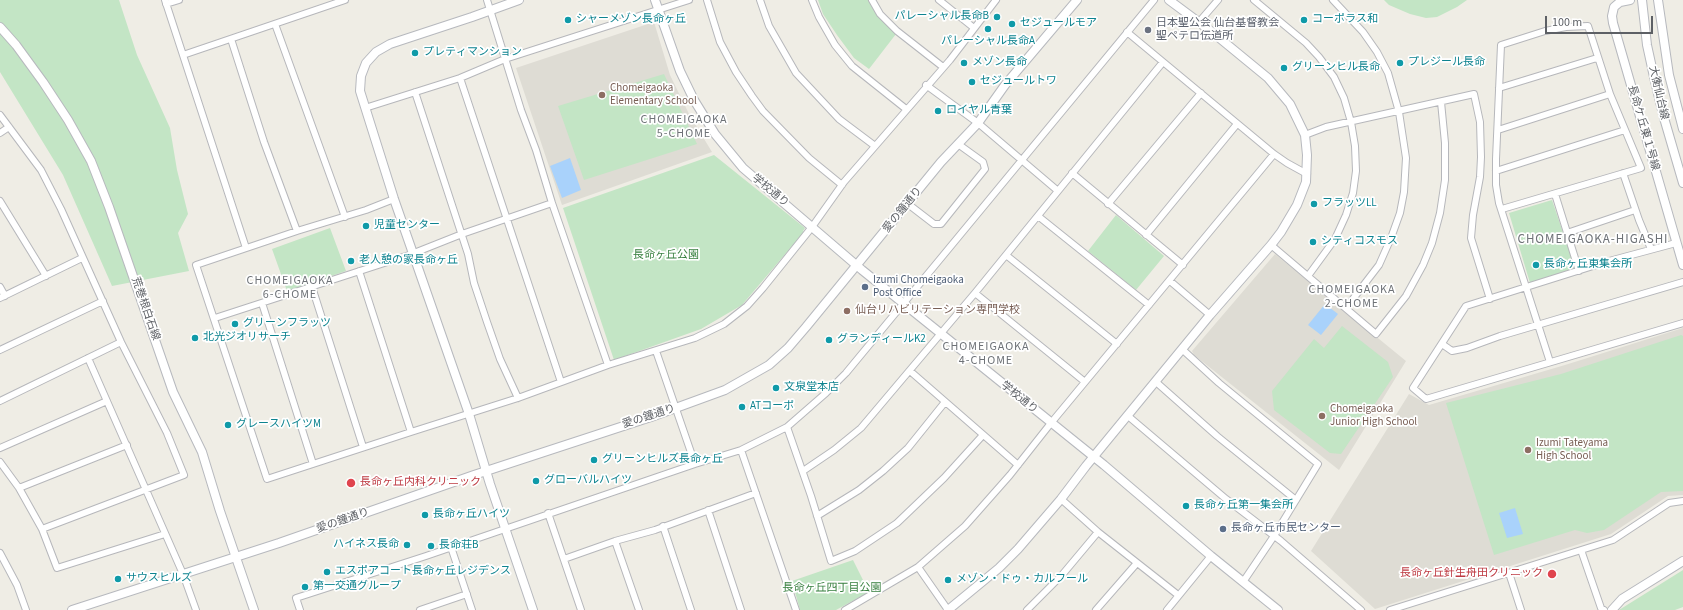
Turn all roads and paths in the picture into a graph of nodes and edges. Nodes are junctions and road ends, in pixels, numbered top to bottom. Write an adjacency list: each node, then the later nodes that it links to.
1 (179, 0): 22 (street)
2 (345, 0): 26 (street)
3 (487, 0): 23 (street)
4 (520, 0): 23 (street)
5 (655, 0): 24 (street, 学校通り)
6 (689, 0): 24 (street)
7 (707, 0): 65 (street)
8 (760, 0): 57 (street)
9 (812, 0): 44 (street)
10 (872, 0): 35 (street)
11 (939, 0): 28 (street)
12 (996, 0): 28 (street)
13 (1077, 0): 48 (street, 愛の鐘通り)
14 (1154, 0): 29 (street)
15 (1169, 0): 25 (street)
16 (1218, 0): 25 (street)
17 (1254, 0): 47 (street)
18 (1333, 0): 45 (street)
19 (1630, 0): 83 (street, 長命ケ丘東１号線)
20 (1642, 0): 64 (street, 大衡仙台線)
21 (1658, 0): 51 (street, 大衡仙台線)
22 (166, 2): 31 (street)
23 (491, 9): 33 (street); 43 (street)
24 (659, 10): 33 (street); 78 (street, 学校通り)
25 (1199, 22): 55 (street)
26 (275, 24): 30 (street); 76 (street)
27 (0, 27): 171 (street, 荒巻根白石線)
28 (974, 28): 35 (street)
29 (1127, 32): 34 (street); 59 (street)
30 (231, 39): 31 (street); 79 (street)
31 (183, 55): 85 (street)
32 (1597, 58): 38 (street); 38 (street); 41 (street)
33 (505, 59): 36 (street); 70 (street)
34 (1163, 62): 40 (street); 61 (street)
35 (943, 68): 37 (street)
36 (460, 78): 39 (street); 77 (street)
37 (926, 85): 44 (street); 48 (street)
38 (1499, 88): 52 (street)
39 (415, 92): 43 (street); 81 (street)
40 (1201, 93): 49 (street); 72 (street)
41 (1610, 94): 52 (street); 53 (street)
42 (1441, 102): 45 (street); 105 (street); 110 (street)
43 (365, 108): 68 (street)
44 (906, 109): 57 (street)
45 (1400, 112): 47 (street); 110 (street)
46 (0, 115): 50 (street)
47 (1351, 122): 55 (street); 97 (street)
48 (978, 123): 56 (street, 愛の鐘通り); 59 (street)
49 (1237, 124): 58 (street); 82 (street)
50 (9, 127): 54 (street); 90 (street)
51 (1683, 129)
52 (1498, 130): 60 (street)
53 (1625, 130): 60 (street); 62 (street)
54 (0, 133)
55 (1305, 134): 63 (street)
56 (958, 144): 71 (street, 愛の鐘通り); 71 (street)
57 (875, 146): 65 (street)
58 (1274, 154): 63 (street); 91 (street)
59 (1022, 162): 66 (street); 108 (street)
60 (1496, 171): 73 (street)
61 (1072, 173): 66 (street); 72 (street)
62 (1623, 173): 67 (street); 74 (street)
63 (1307, 174): 84 (street)
64 (1683, 183)
65 (842, 185): 78 (street)
66 (1058, 191): 75 (street)
67 (1555, 194): 73 (street); 80 (street)
68 (394, 199): 76 (street); 87 (street)
69 (0, 200): 96 (street)
70 (552, 203): 77 (street); 124 (street)
71 (908, 204): 93 (street, 愛の鐘通り)
72 (1108, 204): 82 (street)
73 (1502, 209): 102 (street)
74 (1635, 210): 80 (street); 86 (street)
75 (1038, 216): 89 (street); 109 (street)
76 (345, 217): 79 (street)
77 (507, 219): 81 (street); 126 (street)
78 (812, 227): 93 (street, 学校通り); 121 (street)
79 (297, 231): 85 (street)
80 (1567, 233): 95 (street)
81 (462, 234): 87 (street); 129 (street)
82 (1146, 234): 91 (street)
83 (1676, 243): 86 (street); 88 (street, 長命ケ丘東１号線)
84 (1271, 244): 97 (street); 111 (street)
85 (246, 248): 112 (street)
86 (1651, 250): 95 (street)
87 (414, 253): 94 (street); 134 (street)
88 (1681, 254): 92 (street, 長命ケ丘東１号線)
89 (1006, 255): 103 (street); 117 (street)
90 (82, 258): 96 (street); 106 (street)
91 (1183, 265): 98 (street)
92 (1683, 265)
93 (857, 266): 108 (street, 学校通り); 133 (street, 愛の鐘通り)
94 (359, 271): 101 (street); 138 (street)
95 (1579, 271): 102 (street)
96 (46, 276): 104 (street)
97 (1308, 276): 110 (street)
98 (1170, 281): 109 (street); 111 (street)
99 (1683, 282): 114 (street)
100 (0, 287): 104 (street)
101 (312, 287): 107 (street); 141 (street)
102 (1528, 288): 105 (street); 114 (street)
103 (975, 293): 115 (street); 127 (street)
104 (3, 297)
105 (1490, 299): 118 (street)
106 (103, 301): 116 (street); 119 (street)
107 (262, 303): 112 (street); 146 (street)
108 (904, 304): 115 (street, 学校通り); 137 (street)
109 (1149, 305): 117 (street)
110 (1346, 308)
111 (1210, 315): 120 (street)
112 (214, 318): 146 (street)
113 (1683, 323): 123 (street)
114 (1539, 325): 118 (street); 123 (street)
115 (941, 334): 125 (street); 136 (street, 学校通り)
116 (121, 342): 122 (street); 152 (street)
117 (1117, 344): 127 (street)
118 (1442, 344): 123 (street)
119 (0, 350)
120 (1183, 350): 128 (street); 155 (street)
121 (656, 351): 124 (street); 133 (street)
122 (88, 358): 130 (street); 131 (street)
123 (1550, 362)
124 (608, 365): 126 (street)
125 (910, 371): 132 (street); 150 (street)
126 (561, 382): 129 (street)
127 (1085, 382): 136 (street)
128 (1156, 382): 135 (street); 155 (street)
129 (518, 398): 134 (street)
130 (0, 401)
131 (107, 401): 140 (street); 142 (street)
132 (945, 402): 139 (street); 159 (street)
133 (676, 408): 147 (street); 149 (street, 愛の鐘通り)
134 (470, 414): 138 (street); 149 (street)
135 (1128, 416): 144 (street); 165 (street)
136 (1051, 423): 144 (street, 学校通り); 148 (street)
137 (787, 427): 143 (street); 150 (street)
138 (411, 432): 141 (street)
139 (983, 435): 148 (street); 159 (street)
140 (127, 445): 151 (street); 152 (street)
141 (364, 447): 146 (street)
142 (0, 448)
143 (741, 450): 147 (street); 153 (street)
144 (1094, 457): 154 (street); 170 (street, 学校通り)
145 (0, 462): 151 (street)
146 (313, 464)
147 (695, 464): 158 (street)
148 (1018, 465): 175 (street)
149 (486, 471): 162 (street); 171 (street, 愛の鐘通り)
150 (802, 471): 159 (street)
151 (18, 488): 161 (street)
152 (146, 488): 161 (street); 164 (street)
153 (756, 493): 157 (street); 193 (street)
154 (1061, 499): 163 (street); 195 (street)
155 (1296, 500): 165 (street)
156 (1683, 502): 168 (street)
157 (708, 510): 160 (street); 192 (street)
158 (548, 513): 162 (street); 172 (street)
159 (817, 516)
160 (663, 526): 166 (street); 191 (street)
161 (42, 528): 164 (street)
162 (505, 529): 167 (street); 188 (street)
163 (1098, 532): 174 (street); 196 (street)
164 (165, 534): 177 (street)
165 (1274, 536): 178 (street); 200 (street)
166 (615, 541): 172 (street); 190 (street)
167 (452, 547): 179 (street); 185 (street)
168 (1581, 550): 176 (street); 203 (street)
169 (0, 553): 181 (street)
170 (1211, 556): 178 (street, 学校通り); 180 (street)
171 (235, 557): 177 (street, 愛の鐘通り); 184 (street, 荒巻根白石線)
172 (564, 559): 189 (street)
173 (1683, 561): 204 (street)
174 (1137, 563): 180 (street); 197 (street)
175 (918, 567): 194 (street); 195 (street)
176 (1509, 573): 201 (street); 202 (street)
177 (183, 574): 182 (street, 愛の鐘通り); 183 (street)
178 (1243, 582): 199 (street, 学校通り)
179 (467, 594): 186 (street); 187 (street)
180 (1178, 595): 198 (street)
181 (26, 610)
182 (72, 610)
183 (196, 610)
184 (254, 610)
185 (300, 610)
186 (420, 610)
187 (472, 610)
188 (533, 610)
189 (581, 610)
190 (639, 610)
191 (691, 610)
192 (741, 610)
193 (796, 610)
194 (846, 610)
195 (948, 610)
196 (1027, 610)
197 (1096, 610)
198 (1167, 610)
199 (1278, 610)
200 (1361, 610)
201 (1390, 610)
202 (1521, 610)
203 (1604, 610)
204 (1612, 610)

